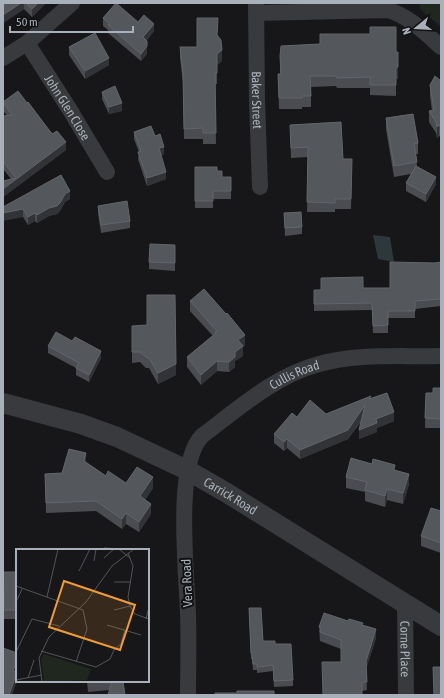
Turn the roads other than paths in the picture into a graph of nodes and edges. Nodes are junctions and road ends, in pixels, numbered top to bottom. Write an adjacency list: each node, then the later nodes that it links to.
1 (72, 3): 3 (street)
2 (256, 8): 4 (street, Baker Street); 7 (street, Baker Street)
3 (27, 43): 5 (street); 6 (street, John Glen Close)
4 (441, 48)
5 (3, 58)
6 (107, 172)
7 (260, 188)
8 (441, 356): 10 (street, Cullis Road)
9 (3, 403): 10 (street, Carrick Road)
10 (187, 470): 11 (street, Carrick Road); 13 (street, Vera Road)
11 (405, 604): 12 (street, Carrick Road); 14 (street, Corne Place)
12 (441, 626)
13 (188, 695)
14 (406, 695)

